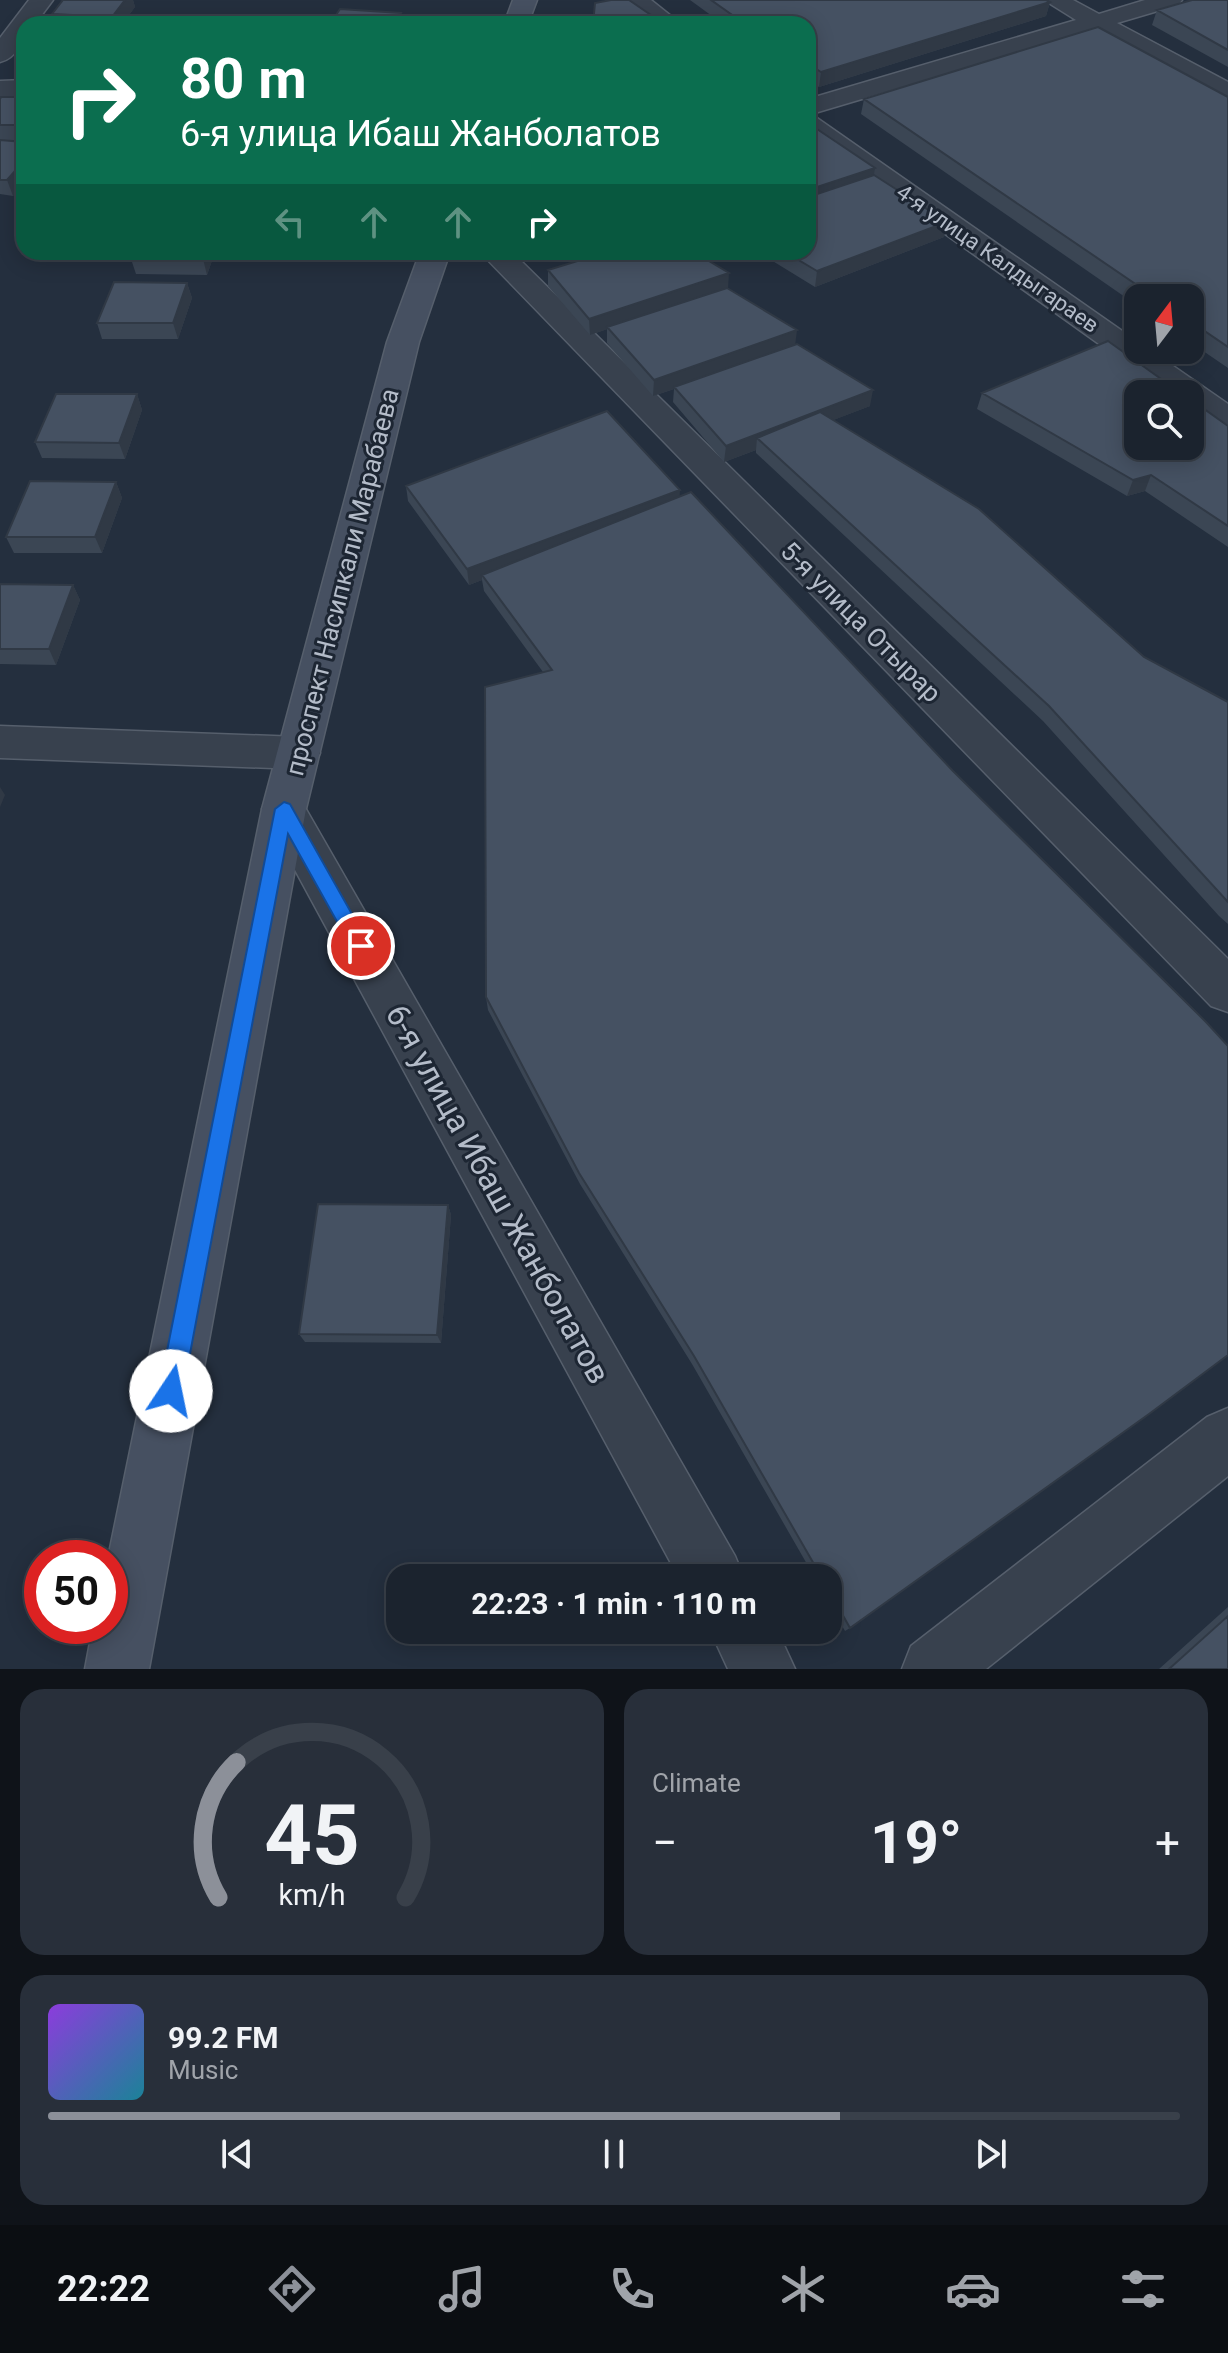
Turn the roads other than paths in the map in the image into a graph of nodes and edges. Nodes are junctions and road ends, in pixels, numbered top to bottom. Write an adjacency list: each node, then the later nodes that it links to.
1 (636, 0): 4 (street)
2 (1056, 0): 5 (street)
3 (1170, 0): 5 (street)
4 (658, 16)
5 (1097, 22): 8 (street); 9 (street)
6 (16, 34): 7 (street)
7 (0, 55)
8 (1228, 92)
9 (816, 105)
10 (816, 130): 13 (street, 4-я улица Калдыгараев)
11 (432, 260): 15 (main road, проспект Насипкали Марабаева)
12 (503, 260): 17 (street, 5-я улица Отырар)
13 (1228, 420)
14 (0, 742): 15 (street)
15 (299, 753): 16 (main road, проспект Насипкали Марабаева)
16 (284, 809): 19 (street, 6-я улица Ибаш Жанболатов); 21 (main road, проспект Насипкали Марабаева)
17 (1228, 991)
18 (1228, 1438): 23 (street)
19 (705, 1564)
20 (750, 1644): 22 (street)
21 (117, 1669)
22 (763, 1669)
23 (934, 1669)

